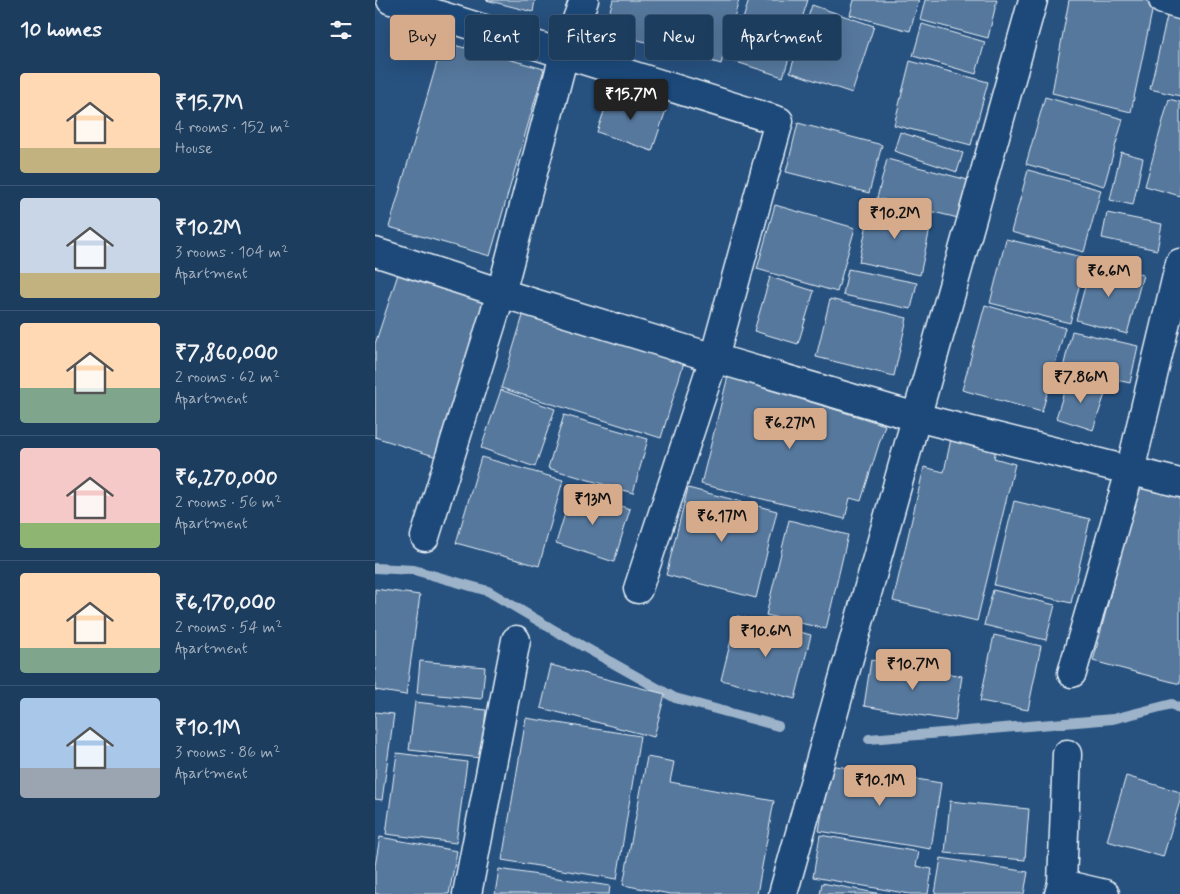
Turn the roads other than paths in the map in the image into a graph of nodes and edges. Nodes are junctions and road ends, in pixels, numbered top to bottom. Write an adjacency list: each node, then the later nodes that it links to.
1 (391, 0): 7 (street)
2 (584, 0): 6 (street)
3 (1033, 0): 14 (street)
4 (1163, 0): 5 (street)
5 (1180, 5)
6 (579, 15)
7 (549, 50)
8 (563, 60): 12 (street)
9 (580, 60): 13 (street)
10 (375, 252): 12 (street)
11 (1180, 263): 15 (street)
12 (501, 293): 13 (street); 17 (street)
13 (714, 358): 14 (street); 18 (street)
14 (916, 417): 15 (street); 24 (street)
15 (1130, 471): 16 (street); 20 (street)
16 (1180, 484)
17 (425, 537)
18 (638, 589)
19 (516, 640): 23 (street)
20 (1072, 673)
21 (1067, 754): 22 (street)
22 (1060, 889): 25 (street)
23 (467, 894)
24 (783, 894)
25 (1105, 894)

